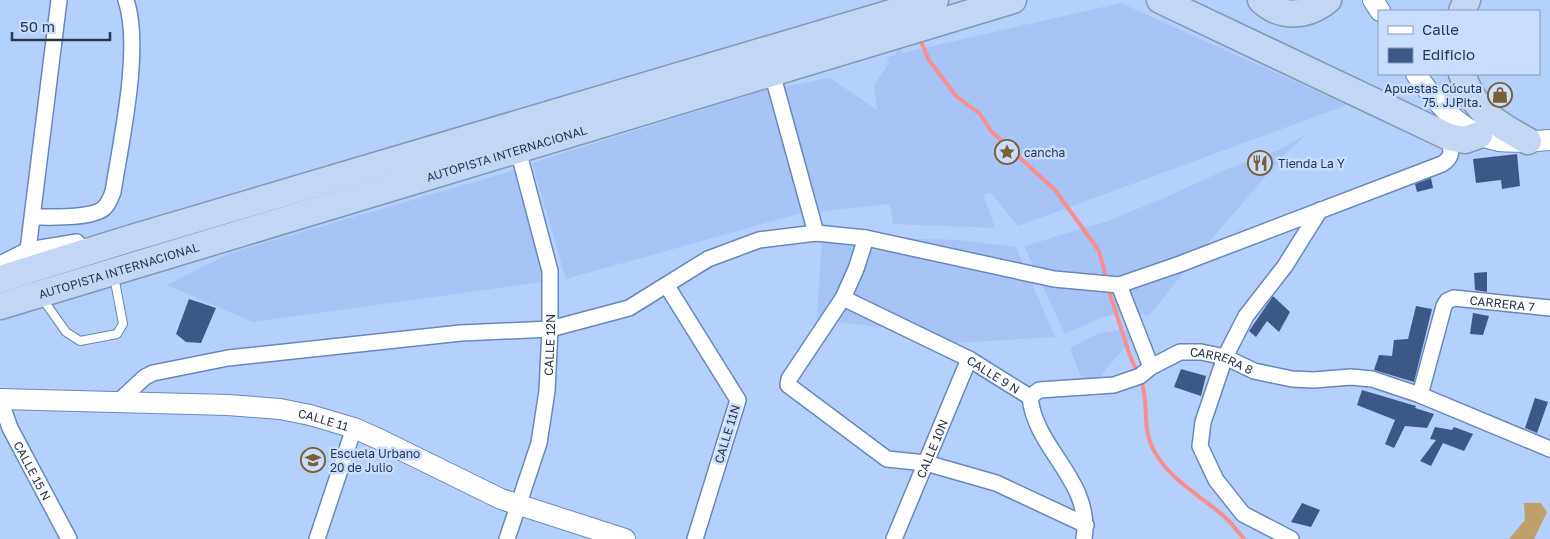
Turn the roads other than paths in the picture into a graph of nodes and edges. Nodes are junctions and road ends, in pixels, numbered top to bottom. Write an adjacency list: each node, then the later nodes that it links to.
1 (59, 0): 17 (street)
2 (126, 0): 17 (street)
3 (935, 0): 19 (highway, AUTOPISTA INTERNACIONAL)
4 (1013, 0): 8 (highway, AUTOPISTA INTERNACIONAL)
5 (1160, 0): 13 (highway)
6 (1261, 0): 7 (highway)
7 (1328, 0)
8 (772, 73): 15 (highway, AUTOPISTA INTERNACIONAL); 18 (street)
9 (1417, 75): 12 (street)
10 (1429, 75): 14 (street)
11 (1462, 75): 14 (highway)
12 (1479, 135): 13 (highway); 14 (street)
13 (1449, 137): 16 (street)
14 (1539, 140)
15 (518, 150): 23 (highway, AUTOPISTA INTERNACIONAL); 31 (street, CALLE 12N)
16 (1320, 210): 25 (street); 32 (street)
17 (33, 217): 21 (street)
18 (816, 233): 20 (street); 26 (street)
19 (132, 238): 21 (street); 24 (highway, AUTOPISTA INTERNACIONAL)
20 (866, 238): 25 (street); 28 (street)
21 (28, 250): 22 (street)
22 (0, 264)
23 (114, 272): 27 (highway, AUTOPISTA INTERNACIONAL); 27 (lane)
24 (0, 279)
25 (1118, 285): 34 (street)
26 (667, 286): 31 (street); 48 (street, CALLE 11N)
27 (40, 294): 29 (highway, AUTOPISTA INTERNACIONAL)
28 (843, 298): 33 (street, CALLE 9 N); 41 (street)
29 (0, 306)
30 (1550, 308): 35 (street, CARRERA 7)
31 (550, 329): 38 (street); 42 (street, CALLE 12N)
32 (1225, 358): 34 (street, CARRERA 8); 35 (street, CARRERA 8); 50 (street)
33 (969, 359): 36 (street, CALLE 9 N); 41 (street, CALLE 10N)
34 (1151, 367): 36 (street, CARRERA 8)
35 (1420, 395): 40 (street, CARRERA 8)
36 (1030, 397): 43 (street, CALLE 9 N)
37 (0, 399): 38 (street, CALLE 11); 44 (street, CALLE 15 N)
38 (119, 401): 39 (street, CALLE 11)
39 (354, 428): 42 (street, CALLE 11); 45 (street)
40 (1550, 449)
41 (926, 463): 43 (street); 49 (street, CALLE 10N)
42 (519, 506): 46 (street, CALLE 12N); 47 (street, CALLE 11)
43 (1085, 532)
44 (69, 539)
45 (317, 539)
46 (507, 539)
47 (625, 539)
48 (695, 539)
49 (894, 539)
50 (1291, 539)

